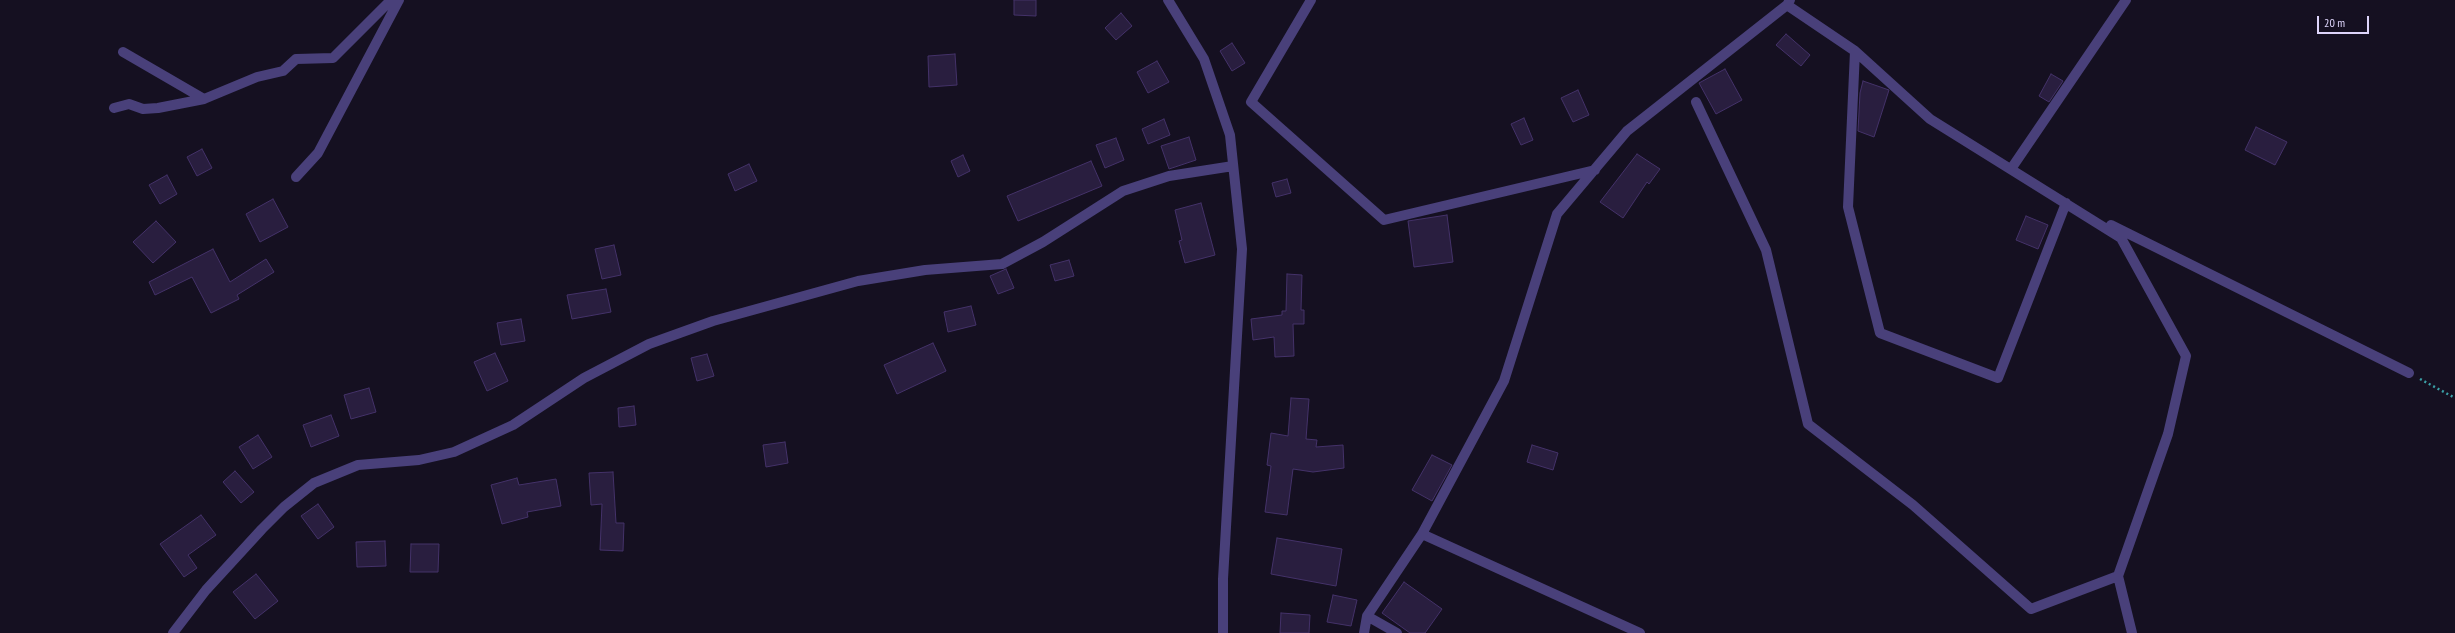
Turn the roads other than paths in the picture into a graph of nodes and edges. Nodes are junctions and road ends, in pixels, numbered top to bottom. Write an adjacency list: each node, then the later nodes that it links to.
1 (391, 0): 9 (street)
2 (399, 0): 15 (street)
3 (1168, 0): 12 (street)
4 (1311, 0): 14 (street)
5 (2126, 0): 13 (street)
6 (1789, 2): 7 (street); 14 (street)
7 (1855, 51): 13 (street); 16 (street)
8 (123, 52): 9 (street)
9 (204, 98): 11 (street)
10 (1696, 102): 19 (street)
11 (114, 108)
12 (1233, 166): 21 (street); 22 (street)
13 (2011, 169): 16 (street)
14 (1595, 170): 18 (street)
15 (296, 177)
16 (2066, 203): 17 (street); 19 (street)
17 (2410, 373)
18 (1422, 534): 20 (street); 25 (street)
19 (2118, 576): 26 (street)
20 (1367, 616): 23 (street); 24 (street)
21 (173, 633)
22 (1223, 633)
23 (1364, 633)
24 (1397, 633)
25 (1640, 633)
26 (2132, 633)

